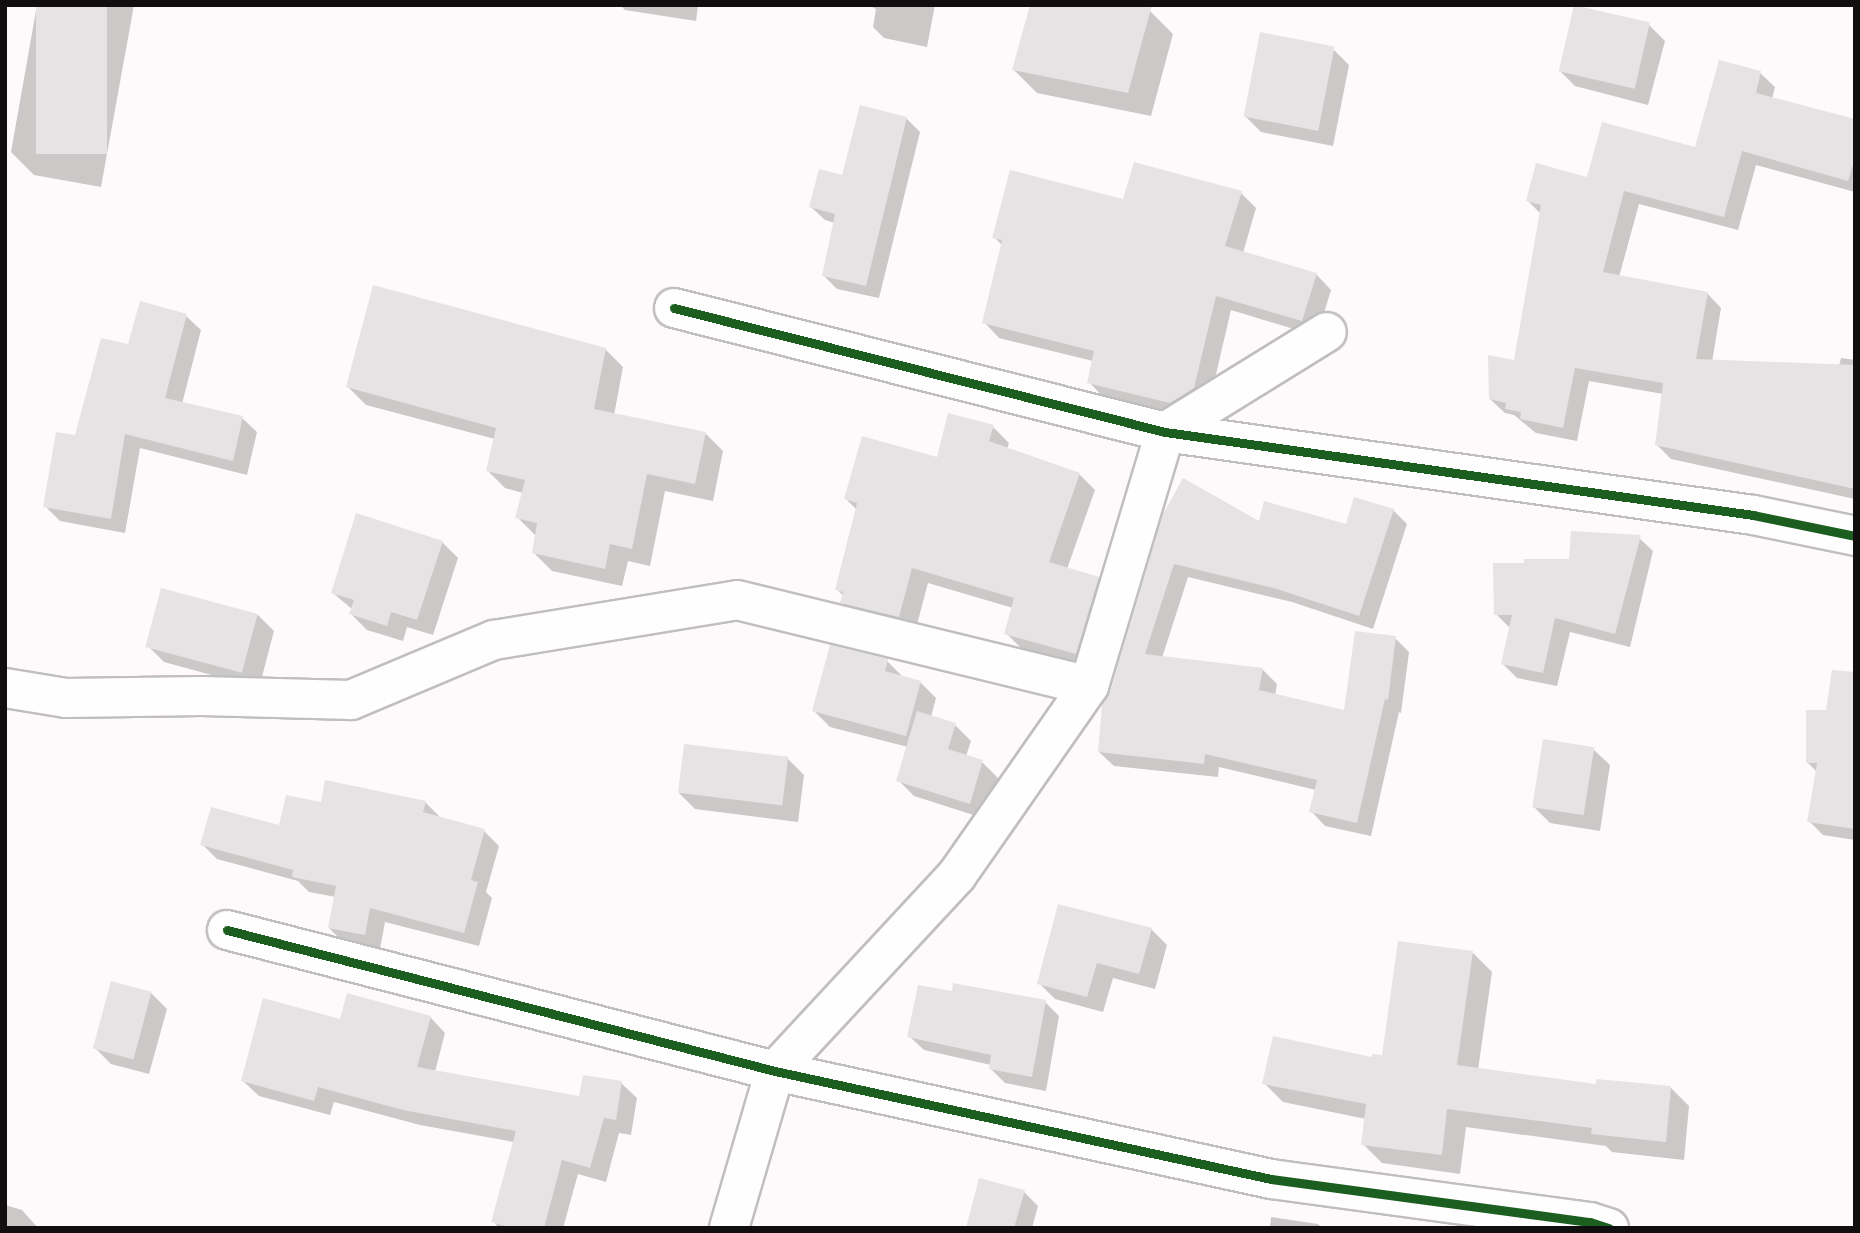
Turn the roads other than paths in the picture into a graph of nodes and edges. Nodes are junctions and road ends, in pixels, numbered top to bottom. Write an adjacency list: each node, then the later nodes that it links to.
1 (674, 308): 3 (street)
2 (1327, 332): 3 (street)
3 (1165, 432): 4 (street); 5 (street)
4 (1855, 536)
5 (1089, 686): 6 (street); 8 (street)
6 (5, 688)
7 (227, 930): 8 (street)
8 (775, 1071): 9 (street); 10 (street)
9 (729, 1228)
10 (1609, 1228)

